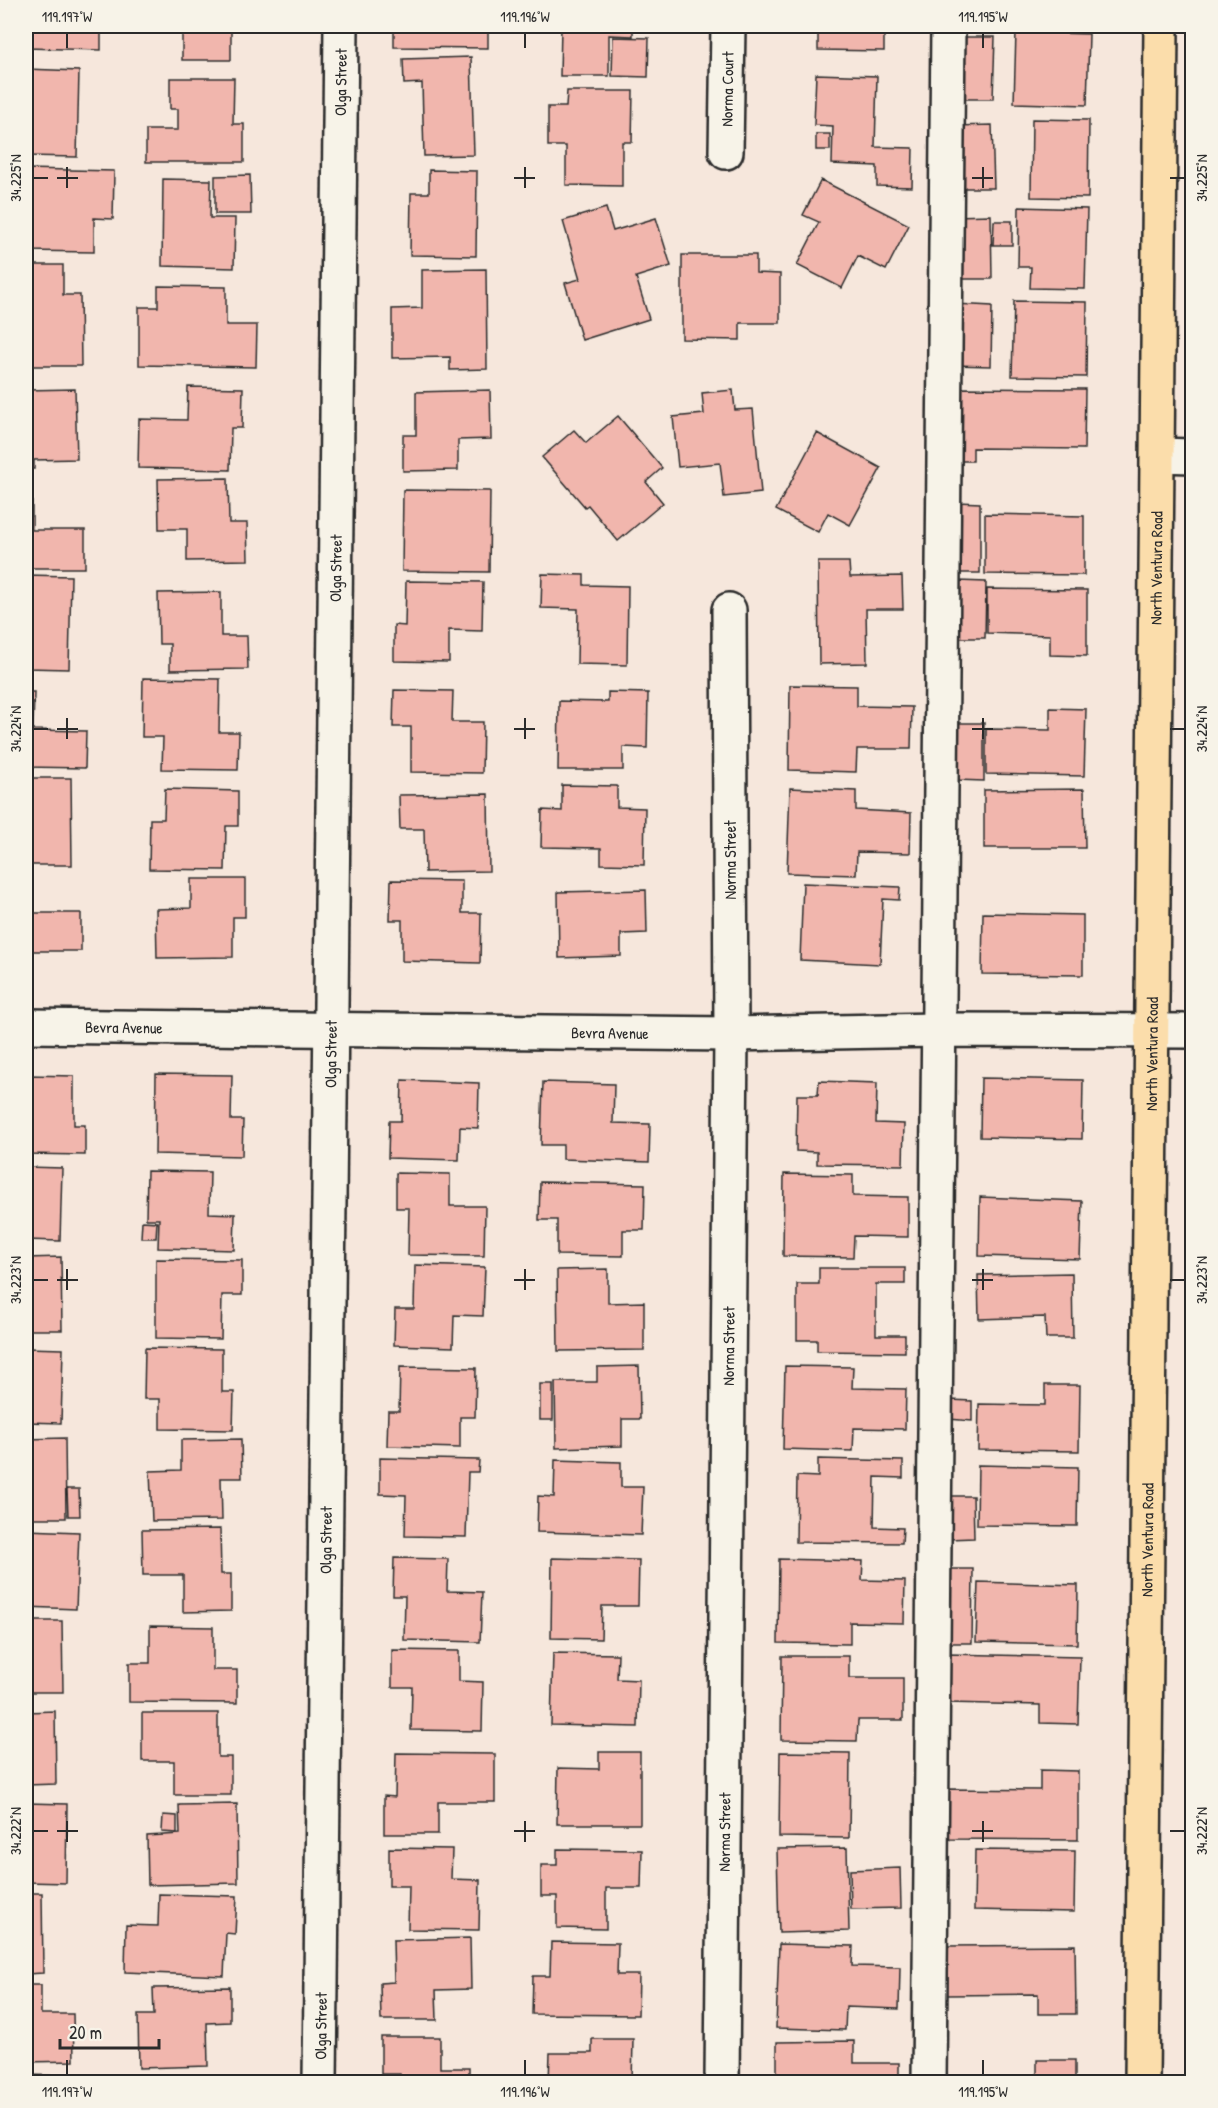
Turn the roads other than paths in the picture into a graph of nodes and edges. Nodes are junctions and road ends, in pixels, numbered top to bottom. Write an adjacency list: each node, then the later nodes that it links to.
1 (341, 26): 10 (street, Olga Street)
2 (728, 26): 5 (street, Norma Court)
3 (948, 26): 11 (street)
4 (1161, 26): 6 (main road, North Ventura Road)
5 (726, 152)
6 (1158, 455): 7 (street); 12 (main road, North Ventura Road)
7 (1192, 456)
8 (729, 610): 14 (street, Norma Street)
9 (26, 1026): 10 (street, Bevra Avenue)
10 (330, 1030): 14 (street, Bevra Avenue); 15 (street, Olga Street)
11 (938, 1030): 12 (street, Bevra Avenue); 14 (street, Bevra Avenue); 17 (street)
12 (1152, 1030): 13 (street, Bevra Avenue); 18 (main road, North Ventura Road)
13 (1192, 1031)
14 (731, 1034): 16 (street, Norma Street)
15 (320, 2082)
16 (722, 2082)
17 (929, 2082)
18 (1142, 2082)

